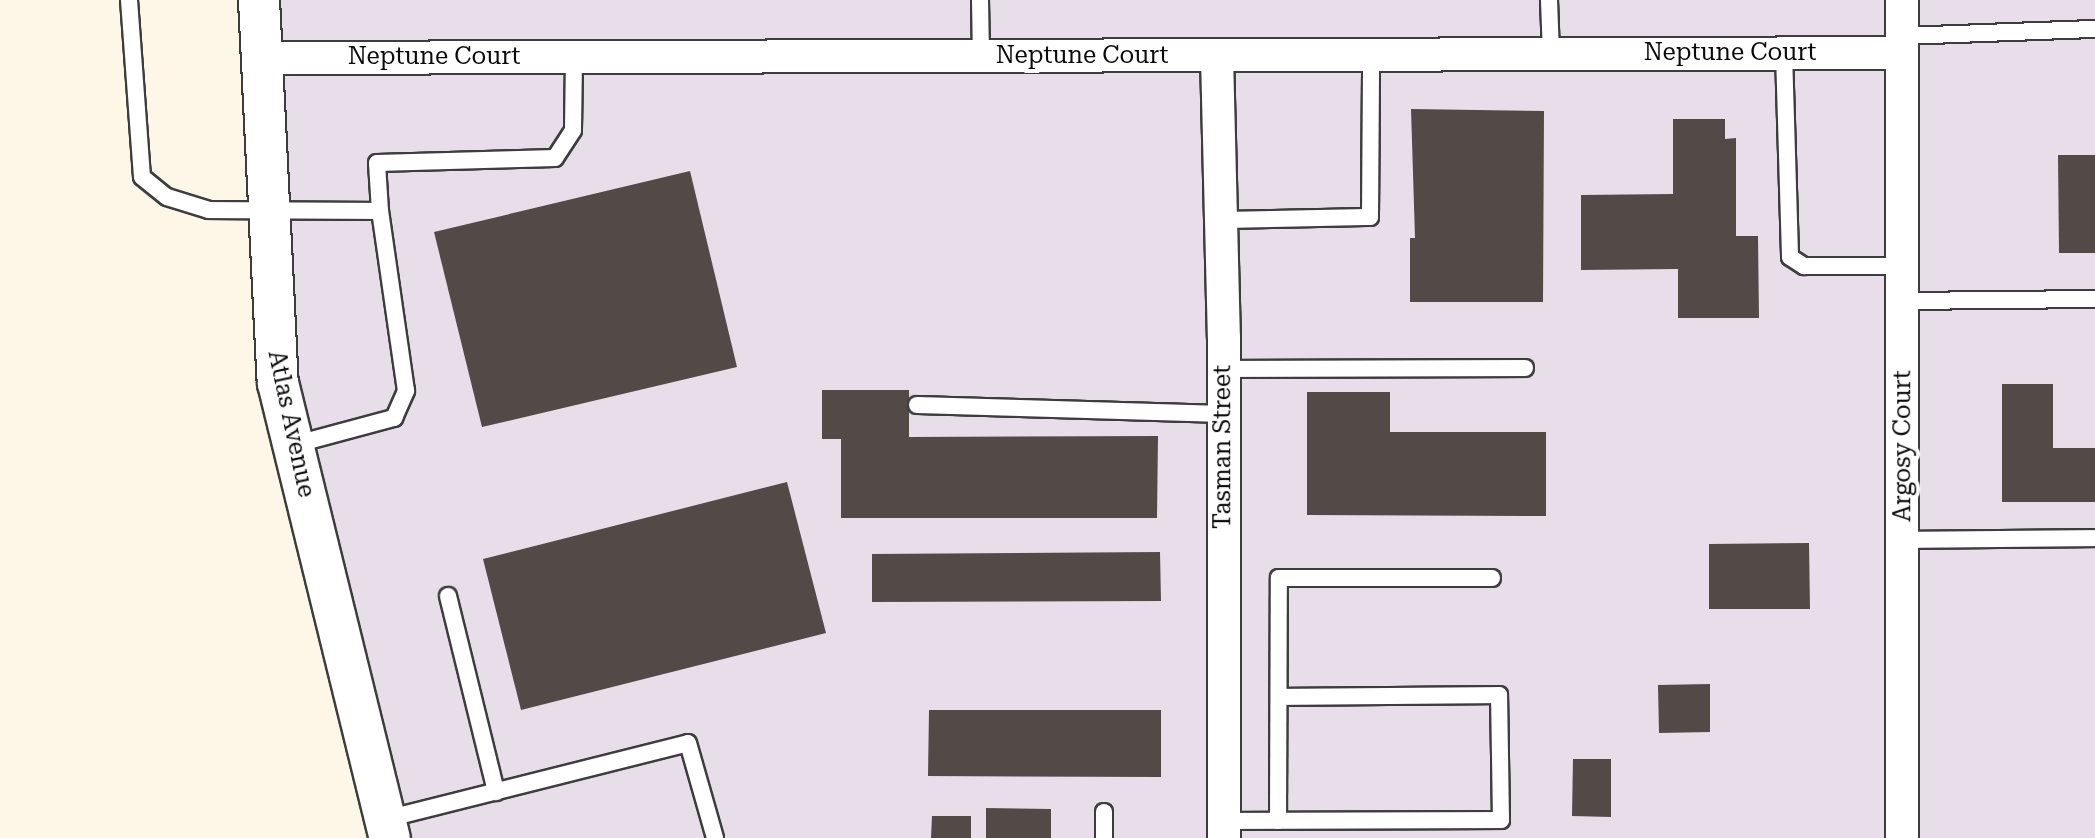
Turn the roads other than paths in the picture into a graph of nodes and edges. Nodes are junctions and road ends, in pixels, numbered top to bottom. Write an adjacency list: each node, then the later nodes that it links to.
1 (129, 0): 16 (lane)
2 (259, 0): 14 (street, Atlas Avenue)
3 (980, 0): 11 (lane)
4 (1549, 0): 9 (lane)
5 (1902, 0): 7 (street, Argosy Court)
6 (2095, 29): 7 (lane)
7 (1902, 45): 8 (street, Neptune Court); 18 (street, Argosy Court)
8 (1784, 53): 9 (street, Neptune Court); 18 (lane)
9 (1551, 54): 13 (street, Neptune Court)
10 (574, 56): 11 (street, Neptune Court); 14 (street, Neptune Court); 15 (lane)
11 (981, 56): 12 (street, Neptune Court)
12 (1217, 56): 13 (street, Neptune Court); 17 (street, Tasman Street)
13 (1371, 56): 17 (lane)
14 (262, 58): 16 (street, Atlas Avenue)
15 (380, 211): 16 (lane); 25 (lane)
16 (268, 213): 25 (street, Atlas Avenue)
17 (1221, 220): 22 (street, Tasman Street)
18 (1903, 266): 20 (street, Argosy Court)
19 (2095, 299): 20 (lane)
20 (1903, 301): 27 (street, Argosy Court)
21 (1525, 368): 22 (lane)
22 (1224, 369): 24 (street, Tasman Street)
23 (917, 405): 24 (lane)
24 (1224, 414): 35 (street, Tasman Street)
25 (293, 445): 34 (street, Atlas Avenue)
26 (2095, 538): 27 (lane)
27 (1903, 540): 38 (street, Argosy Court)
28 (1492, 578): 30 (lane)
29 (448, 596): 31 (lane)
30 (1279, 697): 33 (lane); 33 (lane)
31 (496, 792): 34 (lane); 36 (lane)
32 (1104, 812): 37 (lane)
33 (1278, 821): 35 (lane)
34 (388, 829)
35 (1224, 829)
36 (715, 838)
37 (1104, 838)
38 (1902, 838)

